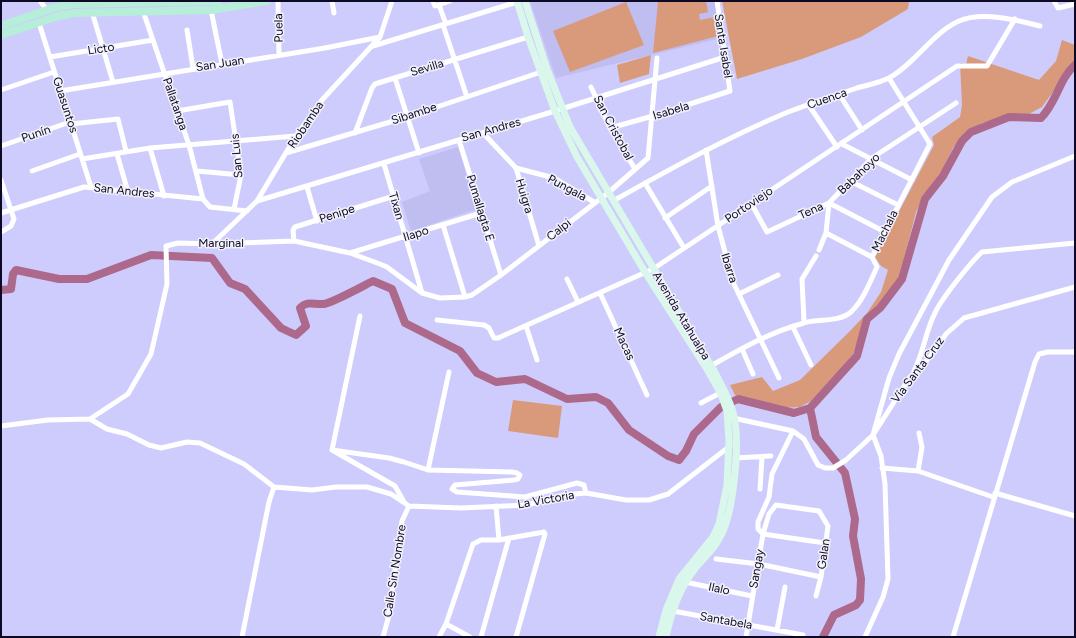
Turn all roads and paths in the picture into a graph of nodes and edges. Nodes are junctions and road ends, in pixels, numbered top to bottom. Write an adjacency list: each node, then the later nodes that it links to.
1 (40, 1): 15 (street)
2 (266, 1): 14 (main road)
3 (278, 1): 31 (street, Puela)
4 (332, 1): 18 (street)
5 (392, 1): 26 (street, Riobamba)
6 (450, 1): 12 (street)
7 (517, 1): 21 (street); 27 (main road, Avenida Atahualpa)
8 (526, 1): 55 (main road, Avenida Atahualpa)
9 (717, 1): 33 (street, Santa Isabel)
10 (1054, 1): 13 (street)
11 (62, 4): 14 (main road); 15 (main road)
12 (436, 4): 21 (street)
13 (1075, 4)
14 (217, 5): 16 (main road); 36 (street)
15 (47, 10): 22 (main road)
16 (143, 11): 17 (main road); 28 (street, Pallatanga)
17 (92, 12): 20 (main road); 30 (street)
18 (334, 13)
19 (1015, 20): 23 (street, Cuenca); 43 (street, Cuenca); 52 (street, Portoviejo)
20 (39, 23): 25 (main road); 32 (street, Guasuntos)
21 (444, 25): 29 (street); 35 (street)
22 (1, 26)
23 (1040, 26)
24 (187, 30): 37 (street)
25 (1, 35)
26 (380, 37): 29 (street, Riobamba); 31 (street, San Juan)
27 (528, 37): 35 (street, Sevilla); 39 (main road, Avenida Atahualpa)
28 (153, 40): 30 (street, Licto); 40 (street, Pallatanga)
29 (372, 46): 66 (street, Riobamba)
30 (103, 49): 32 (street, Licto); 44 (street)
31 (279, 55): 36 (street, San Juan)
32 (50, 57): 38 (street, Guasuntos)
33 (724, 57): 42 (street, San Andres); 48 (street, Santa Isabel)
34 (657, 58): 42 (street)
35 (454, 60): 41 (street, Sevilla); 50 (street)
36 (222, 64): 37 (street, San Juan)
37 (193, 68): 40 (street, San Juan)
38 (54, 72): 46 (street); 47 (street, Guasuntos)
39 (541, 72): 50 (street, Sibambe); 57 (main road, Avenida Atahualpa)
40 (164, 73): 44 (street, San Juan); 56 (street, Pallatanga)
41 (395, 78): 58 (street); 64 (street, Sevilla)
42 (656, 78): 51 (street, San Andres); 59 (street)
43 (889, 78): 49 (street, Cuenca); 52 (street, Machala)
44 (113, 82): 47 (street, San Juan)
45 (591, 87): 51 (street, San Cristobal)
46 (1, 90)
47 (60, 91): 60 (street, Guasuntos)
48 (730, 91): 59 (street, Isabela)
49 (840, 94): 54 (street, Cuenca); 63 (street)
50 (467, 97): 58 (street, Sibambe)
51 (597, 98): 55 (street, San Andres); 61 (street, San Cristobal)
52 (902, 102): 62 (street, Machala); 63 (street, Portoviejo)
53 (956, 103): 62 (street, Babahoyo)
54 (808, 104): 70 (street); 73 (street, Cuenca)
55 (563, 109): 57 (street, San Andres); 95 (main road, Avenida Atahualpa)
56 (177, 111): 68 (street, San Luis); 69 (street, Pallatanga)
57 (555, 111): 65 (street, San Andres); 98 (main road, Avenida Atahualpa)
58 (407, 116): 64 (street, Sibambe); 76 (street)
59 (652, 116): 61 (street, Isabela); 83 (street, Calpi)
60 (71, 123): 71 (street, Punín); 74 (street, Punín); 78 (street, Guasuntos)
61 (610, 128): 83 (street, San Cristobal)
62 (919, 129): 80 (street, Babahoyo); 88 (street, Machala)
63 (862, 130): 70 (street, Portoviejo)
64 (355, 132): 75 (street, Sibambe)
65 (483, 133): 67 (street, San Andres); 82 (street, Huigra)
66 (296, 136): 68 (street); 75 (street, Riobamba)
67 (459, 140): 76 (street, San Andres); 110 (street, Pumallagta E)
68 (237, 141): 69 (street); 86 (street, San Luis)
69 (189, 145): 72 (street); 85 (street, Pallatanga)
70 (840, 145): 80 (street); 103 (street, Portoviejo)
71 (1, 146)
72 (150, 148): 74 (street); 96 (street)
73 (706, 150): 90 (street, Cuenca); 91 (street, Ibarra)
74 (126, 151): 77 (street)
75 (286, 153): 100 (street, Riobamba)
76 (419, 153): 81 (street, San Andres)
77 (117, 154): 78 (street); 94 (street)
78 (81, 156): 84 (street); 93 (street, Guasuntos)
79 (1075, 156): 162 (street)
80 (872, 158): 88 (street); 89 (street, Babahoyo)
81 (384, 164): 92 (street, San Andres); 97 (street, Tixan)
82 (516, 168): 102 (street, Pungala); 122 (street, Huigra)
83 (635, 170): 95 (street, Calpi)
84 (32, 171)
85 (197, 171): 86 (street); 99 (street, Pallatanga)
86 (241, 175): 107 (street, San Luis)
87 (1, 180): 106 (street)
88 (912, 180): 105 (street, Machala)
89 (850, 181): 104 (street, Babahoyo); 105 (street)
90 (645, 183): 101 (street, Cuenca); 111 (street)
91 (712, 186): 111 (street); 114 (street, Ibarra)
92 (307, 187): 100 (street, San Andres); 112 (street)
93 (91, 188): 94 (street, San Andres); 106 (street, San Andres)
94 (128, 192): 96 (street, San Andres)
95 (608, 193): 98 (street, Calpi); 101 (main road, Avenida Atahualpa)
96 (164, 196): 99 (street, San Andres)
97 (394, 196): 112 (street, Penipe); 118 (street, Tixan)
98 (602, 198): 102 (street, Calpi); 129 (main road, Avenida Atahualpa)
99 (203, 199): 107 (street, San Andres)
100 (258, 201): 108 (street, Riobamba)
101 (613, 201): 128 (main road, Avenida Atahualpa)
102 (594, 202): 122 (street, Calpi)
103 (751, 203): 104 (street, Tena); 114 (street, Portoviejo)
104 (829, 203): 116 (street, Tena); 117 (street, Babahoyo)
105 (898, 205): 116 (street, Machala)
106 (11, 209): 109 (street, San Andres); 115 (street)
107 (234, 209): 108 (street, San Andres)
108 (248, 211): 121 (street, Riobamba)
109 (1, 213)
110 (481, 214): 113 (street, Ilapo); 131 (street, Pumallagta E)
111 (665, 218): 123 (street)
112 (317, 221): 119 (street, Penipe)
113 (443, 225): 118 (street, Ilapo); 137 (street)
114 (718, 226): 123 (street, Portoviejo); 136 (street, Ibarra)
115 (1, 232)
116 (885, 232): 127 (street, Machala)
117 (826, 233): 124 (street, Babahoyo); 127 (street)
118 (406, 237): 125 (street, Ilapo); 135 (street, Tixan)
119 (294, 241): 121 (street, Marginal); 125 (street, Marginal)
120 (1075, 243): 152 (street)
121 (212, 244): 158 (street, Marginal)
122 (539, 246): 131 (street, Calpi)
123 (684, 248): 128 (street, Portoviejo)
124 (819, 250)
125 (350, 253): 135 (street, Marginal)
126 (816, 256): 141 (street)
127 (872, 257): 141 (street, Machala)
128 (653, 269): 129 (street, Portoviejo); 149 (main road, Avenida Atahualpa)
129 (645, 272): 134 (street, Portoviejo); 149 (main road, Avenida Atahualpa)
130 (778, 275): 136 (street)
131 (501, 276): 137 (street, Calpi)
132 (567, 279): 138 (street)
133 (1075, 287): 152 (street, Vía Santa Cruz)
134 (600, 293): 138 (street, Portoviejo); 155 (street, Macas)
135 (422, 294): 137 (street, Marginal)
136 (739, 294): 144 (street, Ibarra)
137 (465, 297)
138 (578, 302): 142 (street, Portoviejo)
139 (360, 316): 165 (street)
140 (437, 320): 142 (street, Portoviejo)
141 (804, 322): 143 (street, Machala)
142 (526, 326): 147 (street)
143 (794, 327): 144 (street, Machala); 148 (street)
144 (760, 339): 145 (street, Machala); 153 (street, Ibarra)
145 (742, 350): 149 (street, Machala); 151 (street)
146 (1075, 352): 175 (street)
147 (537, 360)
148 (811, 365)
149 (709, 367): 154 (main road, Avenida Atahualpa)
150 (449, 372): 170 (street)
151 (753, 374)
152 (910, 377): 162 (street, Vía Santa Cruz)
153 (779, 378)
154 (722, 393): 156 (street); 157 (main road, Avenida Atahualpa)
155 (647, 395)
156 (701, 403)
157 (730, 414): 160 (street); 163 (main road, Avenida Atahualpa); 164 (main road, Avenida Atahualpa)
158 (90, 419): 159 (street); 172 (street)
159 (1, 426)
160 (793, 431): 162 (street, Vía Santa Cruz); 180 (street)
161 (919, 433): 171 (street)
162 (873, 435): 169 (street)
163 (736, 442): 164 (street, La Victoria); 168 (main road, Avenida Atahualpa)
164 (728, 447): 174 (street, La Victoria); 202 (main road, Avenida Atahualpa)
165 (332, 450): 170 (street); 176 (street)
166 (771, 456): 167 (street)
167 (762, 457): 168 (street); 173 (street)
168 (735, 458): 187 (main road, Avenida Atahualpa)
169 (882, 468): 171 (street); 205 (street)
170 (428, 470): 174 (street)
171 (918, 471): 175 (street)
172 (274, 487): 176 (street); 196 (street)
173 (760, 489)
174 (586, 493): 178 (street, La Victoria)
175 (994, 495): 179 (street); 206 (street)
176 (406, 504): 178 (street, La Victoria); 197 (street, Calle Sin Nombre)
177 (776, 505): 180 (street, Sangay); 183 (street, Galan)
178 (496, 506): 182 (street)
179 (1075, 516)
180 (763, 534): 183 (street); 185 (street, Sangay)
181 (509, 538): 182 (street); 200 (street); 201 (street)
182 (499, 540): 192 (street)
183 (825, 543): 186 (street, Galan)
184 (716, 559): 185 (street)
185 (758, 564): 186 (street); 189 (street, Sangay)
186 (821, 577): 190 (street, Galan)
187 (686, 582): 189 (street, Ilalo); 191 (main road, Avenida Atahualpa)
188 (785, 587): 194 (street)
189 (752, 596): 193 (street, Sangay)
190 (816, 596)
191 (672, 611): 193 (street, Santabela); 203 (main road, Avenida Atahualpa)
192 (446, 624): 198 (street); 199 (street)
193 (748, 625): 194 (street, Santabela); 204 (street, Sangay)
194 (777, 630): 195 (street, Santabela)
195 (803, 635)
196 (242, 637)
197 (385, 637)
198 (439, 637)
199 (470, 637)
200 (481, 637)
201 (516, 637)
202 (659, 637)
203 (666, 637)
204 (746, 637)
205 (865, 637)
206 (953, 637)

